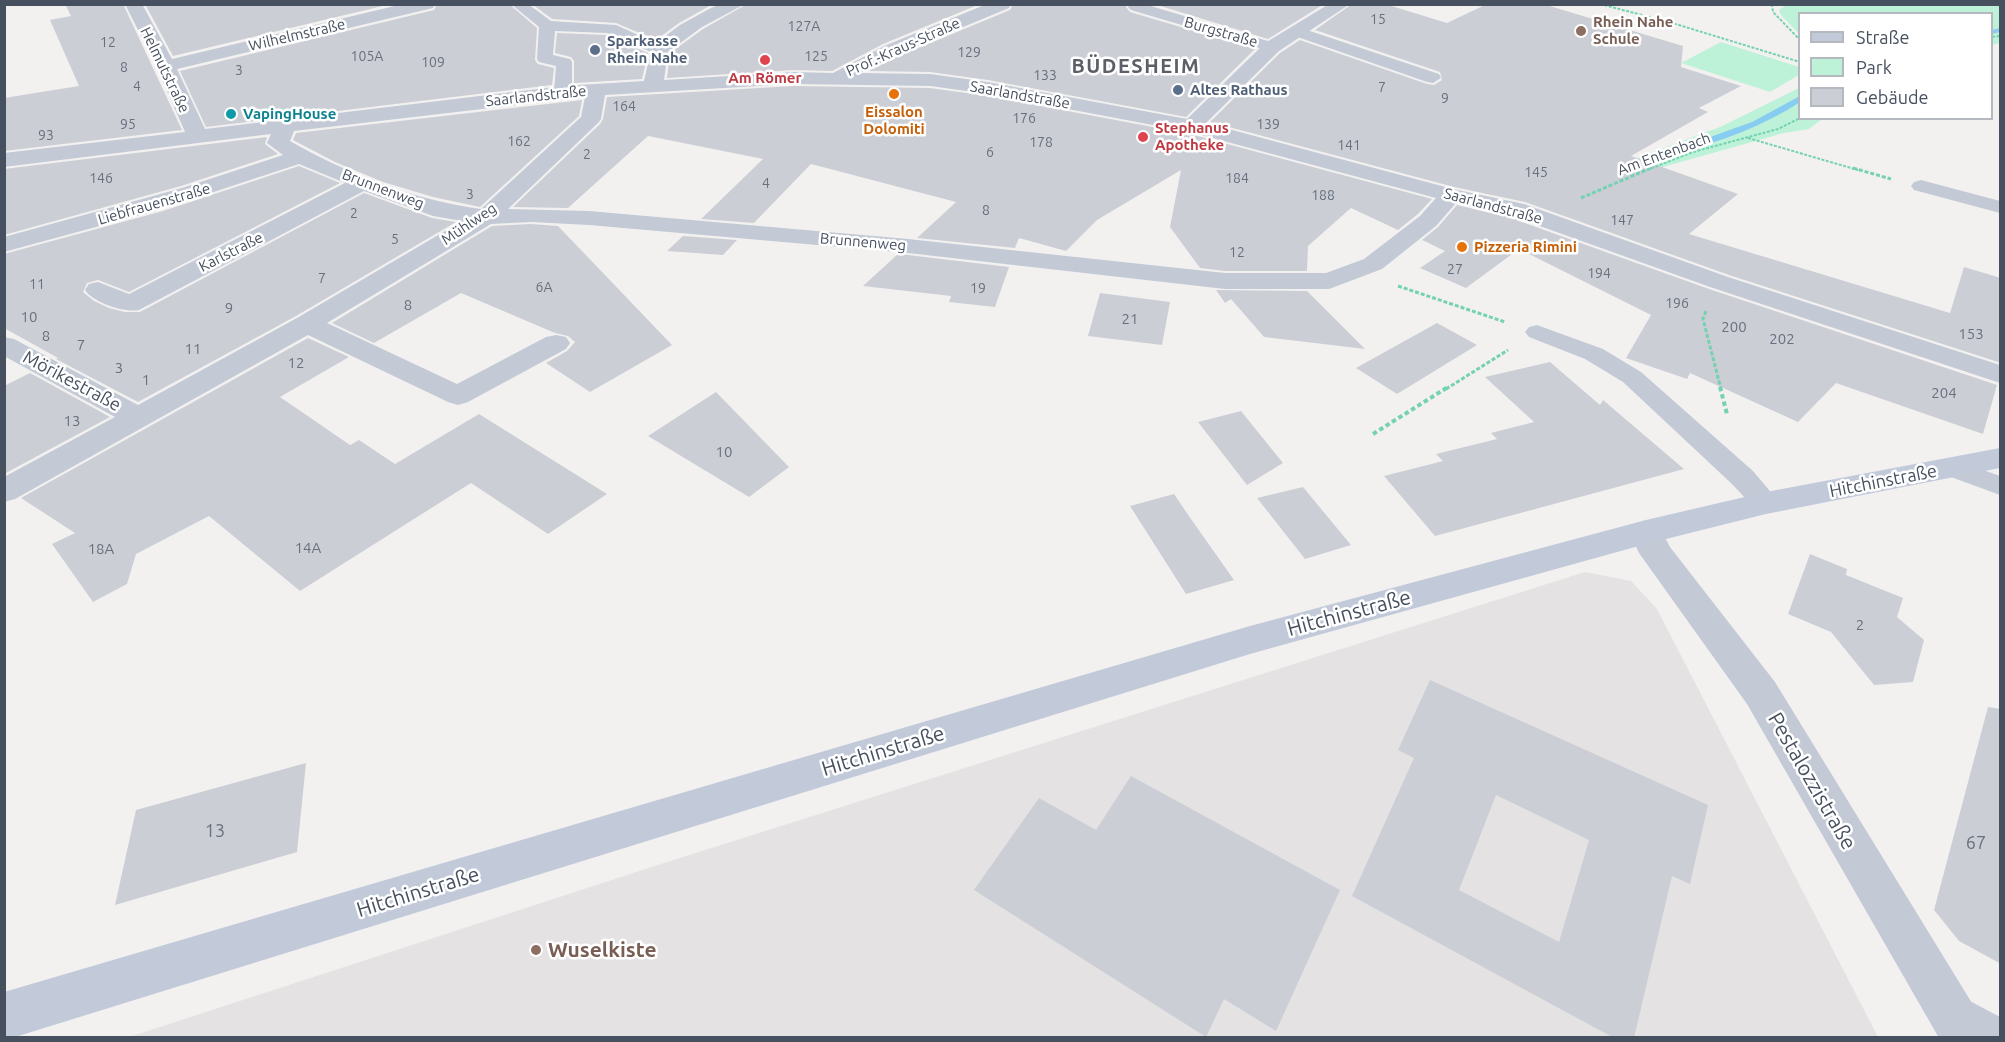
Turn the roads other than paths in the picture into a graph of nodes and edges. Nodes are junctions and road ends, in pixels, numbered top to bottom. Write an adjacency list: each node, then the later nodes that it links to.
1 (133, 4): 12 (street, Helmutstraße)
2 (427, 4): 12 (street, Wilhelmstraße)
3 (518, 4): 8 (lane)
4 (737, 4): 11 (street)
5 (1003, 4): 13 (street, Prof.-Kraus-Straße)
6 (1342, 4): 9 (street, Burgstraße)
7 (1136, 7): 10 (lane, Burgstraße)
8 (547, 26): 11 (lane); 17 (lane)
9 (1295, 32): 10 (street, Burgstraße); 14 (lane)
10 (1272, 47): 19 (street, Burgstraße)
11 (659, 50): 15 (street)
12 (166, 66): 20 (street, Helmutstraße)
13 (837, 77): 15 (street, Saarlandstraße); 19 (street, Saarlandstraße)
14 (1433, 78)
15 (653, 85): 16 (street, Saarlandstraße)
16 (596, 90): 17 (street, Saarlandstraße); 27 (street, Mühlweg)
17 (563, 92): 18 (street, Saarlandstraße)
18 (286, 125): 20 (street, Saarlandstraße); 21 (street, Brunnenweg)
19 (1192, 126): 25 (street, Saarlandstraße)
20 (197, 135): 22 (street, Saarlandstraße)
21 (300, 156): 23 (street, Brunnenweg); 28 (street, Liebfrauenstraße)
22 (4, 160)
23 (363, 183): 27 (street, Brunnenweg); 29 (street, Karlstraße)
24 (1921, 186): 26 (lane)
25 (1452, 195): 27 (street, Brunnenweg); 34 (street, Saarlandstraße)
26 (2001, 207)
27 (486, 217): 30 (street, Mühlweg)
28 (4, 245)
29 (98, 290)
30 (307, 324): 32 (street); 35 (street, Mühlweg)
31 (1537, 333): 39 (lane)
32 (556, 343)
33 (4, 345): 35 (street, Mörikestraße)
34 (2001, 374)
35 (140, 418): 40 (street, Mühlweg)
36 (2001, 458): 37 (main road, Hitchinstraße)
37 (1950, 467): 38 (lane); 39 (main road, Hitchinstraße)
38 (2001, 486)
39 (1755, 490): 41 (main road, Hitchinstraße)
40 (4, 491)
41 (1646, 532): 42 (main road, Hitchinstraße); 43 (street, Pestalozzistraße)
42 (4, 1016)
43 (1959, 1025): 44 (lane)
44 (1997, 1038)

